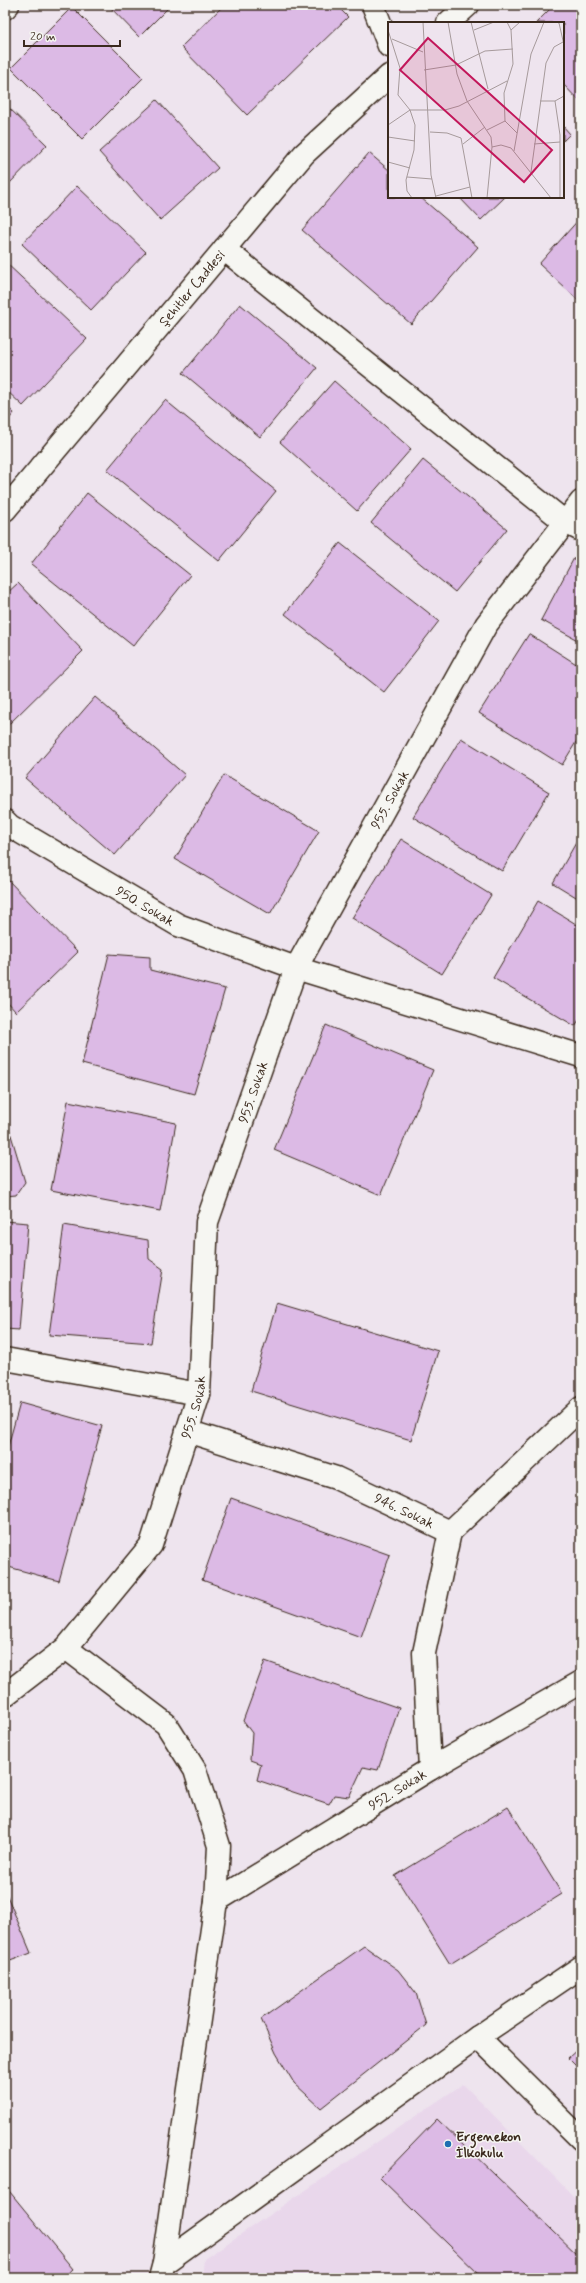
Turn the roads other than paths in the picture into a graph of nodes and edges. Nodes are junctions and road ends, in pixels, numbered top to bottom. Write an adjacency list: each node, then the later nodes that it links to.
1 (8, 5): 4 (street)
2 (373, 5): 6 (street)
3 (468, 5): 5 (street)
4 (5, 8)
5 (449, 22)
6 (388, 43)
7 (388, 77): 8 (street, Şehitler Caddesi)
8 (224, 249): 10 (street, Şehitler Caddesi); 11 (street)
9 (581, 502): 11 (street, 955. Sokak)
10 (5, 510)
11 (573, 526): 13 (street, 955. Sokak)
12 (5, 821): 13 (street, 950. Sokak)
13 (296, 968): 14 (street, 950. Sokak); 16 (street, 955. Sokak)
14 (581, 1056)
15 (5, 1359): 16 (street)
16 (199, 1394): 18 (street, 955. Sokak)
17 (581, 1408): 19 (street, 946. Sokak)
18 (187, 1431): 19 (street, 946. Sokak); 20 (street, 955. Sokak)
19 (450, 1532): 23 (street)
20 (66, 1648): 22 (street, 955. Sokak); 24 (street)
21 (581, 1682): 23 (street, 952. Sokak)
22 (5, 1695)
23 (430, 1770): 24 (street, 952. Sokak)
24 (216, 1901): 28 (street)
25 (581, 1967): 26 (street)
26 (478, 2037): 27 (street); 28 (street)
27 (581, 2139)
28 (162, 2270)

